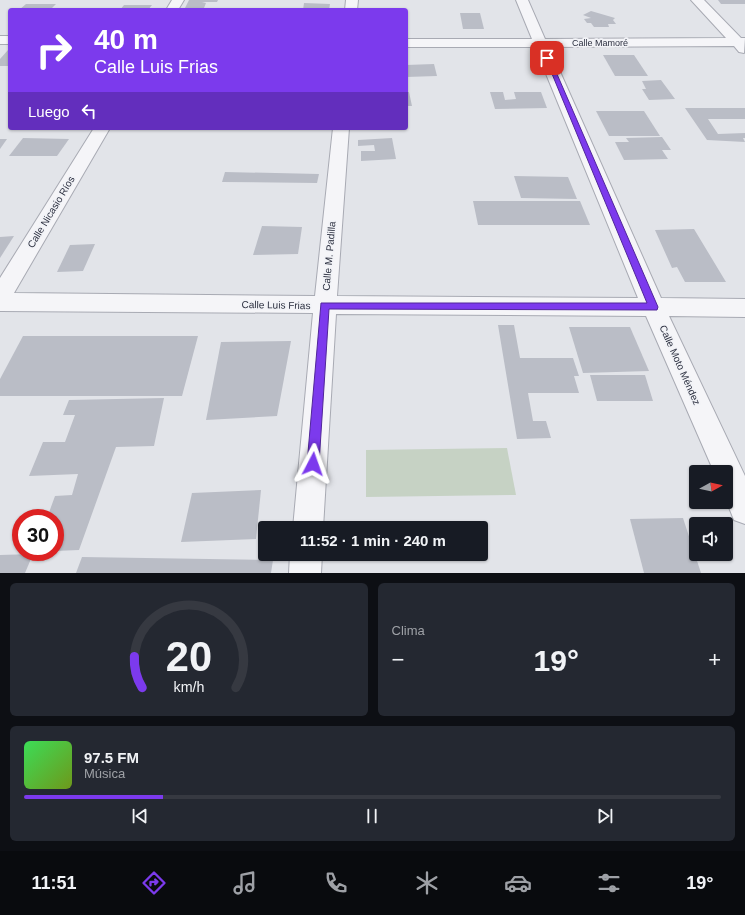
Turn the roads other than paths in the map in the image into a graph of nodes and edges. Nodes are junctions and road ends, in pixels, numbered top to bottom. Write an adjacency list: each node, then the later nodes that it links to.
1 (522, 0): 4 (street, Calle Moto Méndez)
2 (697, 0): 5 (street)
3 (408, 43): 4 (street, Calle Mamoré)
4 (541, 44): 5 (street, Calle Mamoré); 11 (street, Calle Moto Méndez)
5 (743, 45)
6 (101, 130): 8 (street, Calle Nicasio Ríos)
7 (341, 130): 10 (street, Calle M. Padilla)
8 (0, 297)
9 (0, 302): 10 (street, Calle Luis Frias)
10 (325, 305): 11 (street, Calle Luis Frias); 14 (street, Calle M. Padilla)
11 (653, 307): 12 (street, Calle Luis Frias); 13 (street, Calle Moto Méndez)
12 (745, 308)
13 (745, 509)
14 (309, 521)
15 (306, 561): 16 (street)
16 (305, 573)

